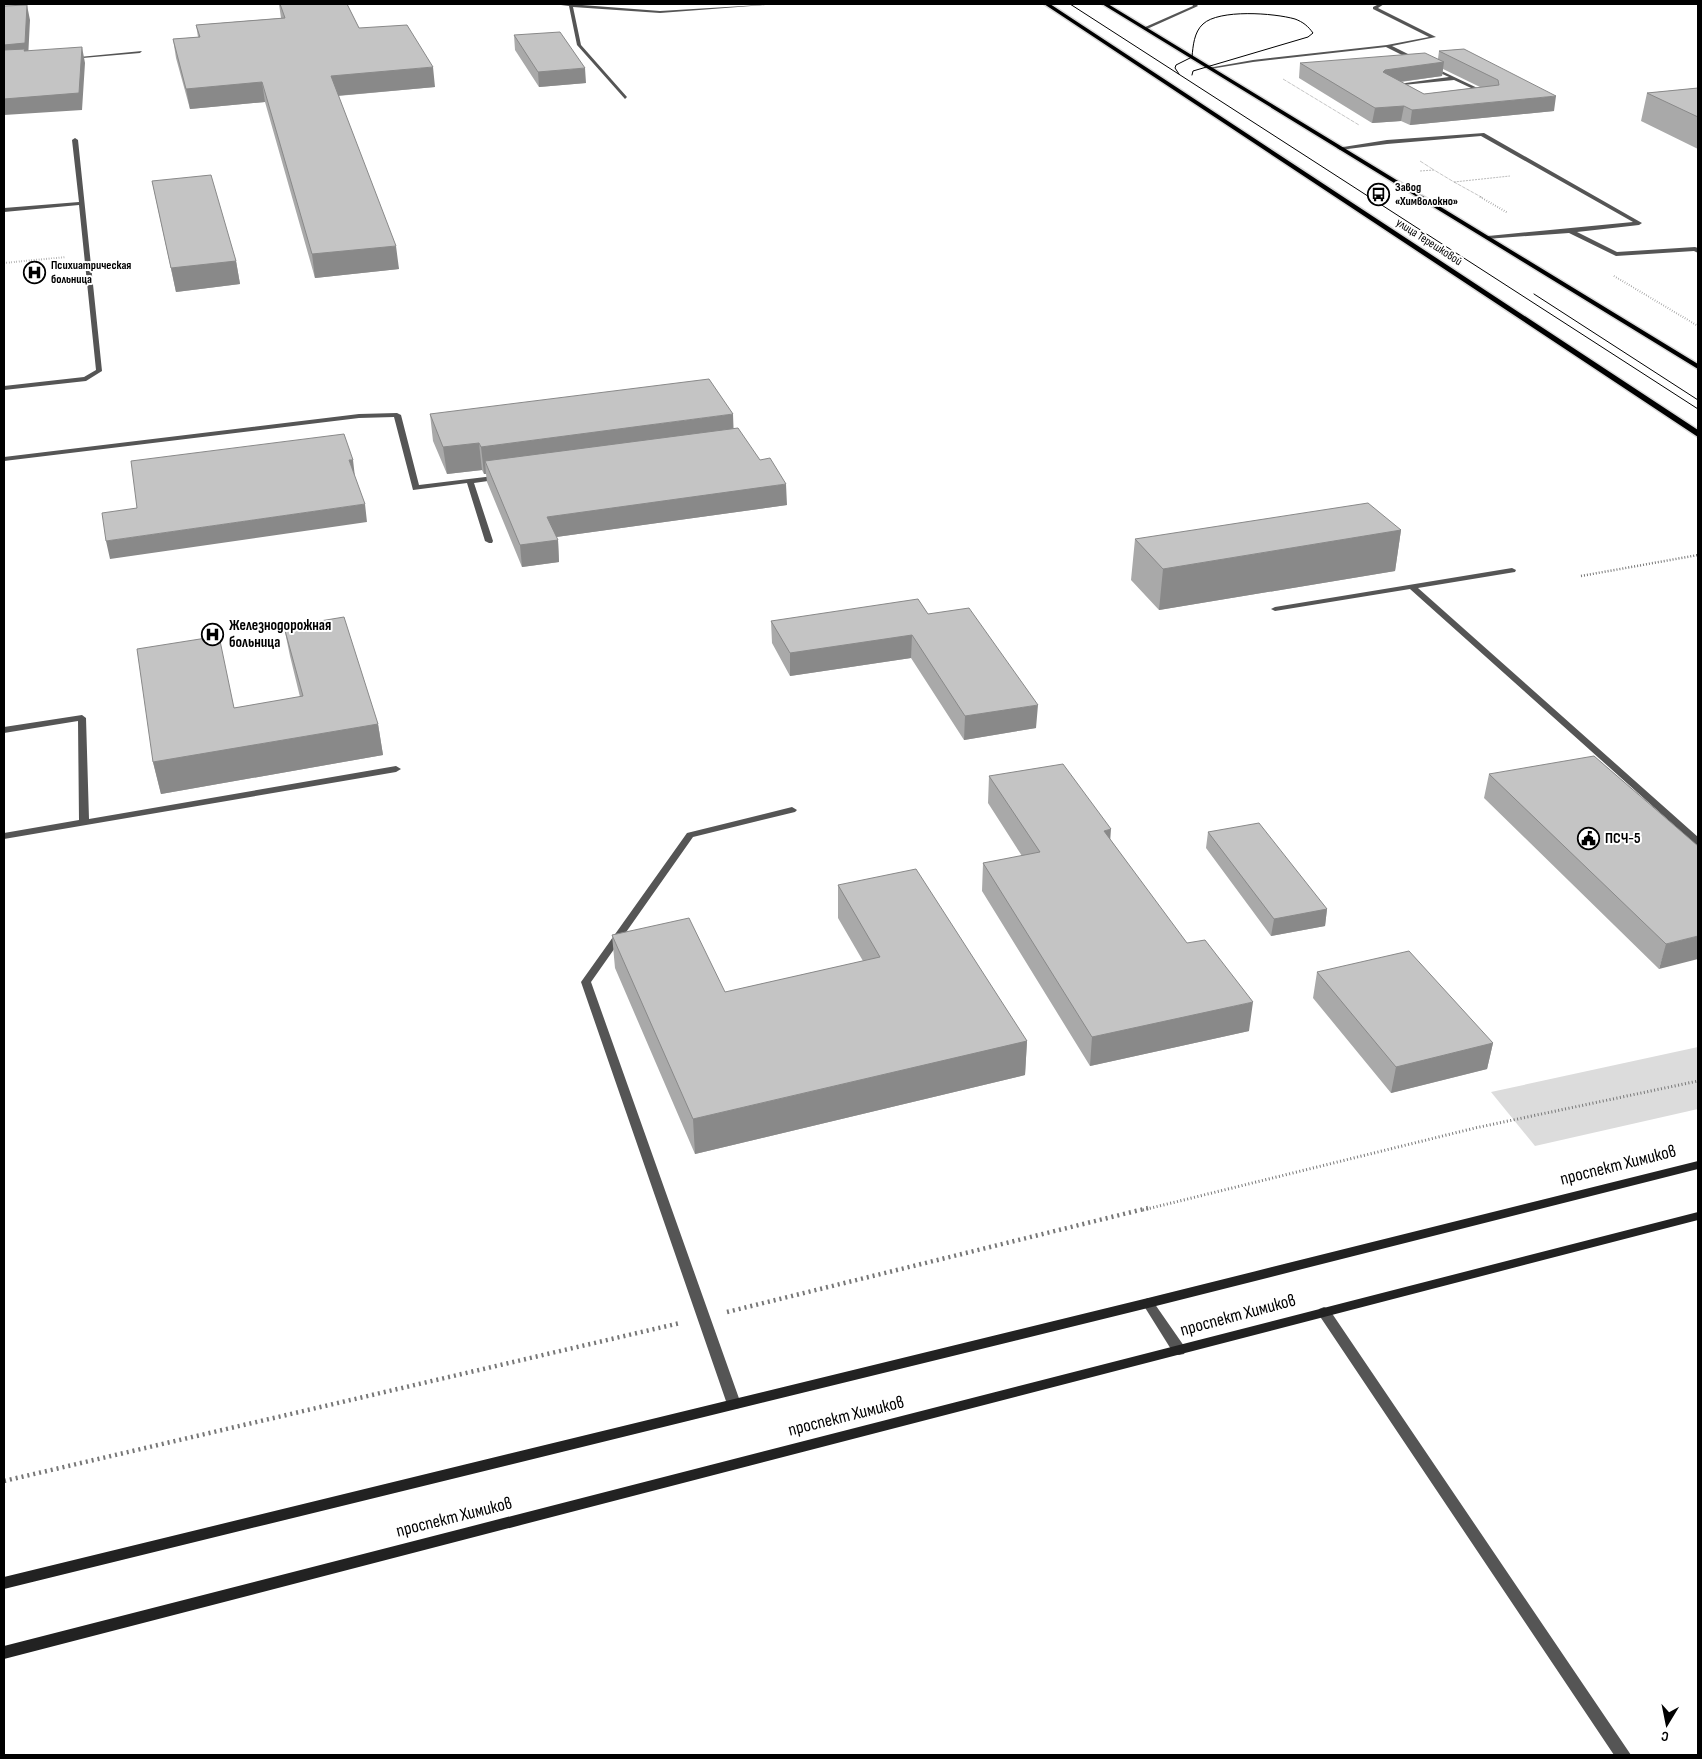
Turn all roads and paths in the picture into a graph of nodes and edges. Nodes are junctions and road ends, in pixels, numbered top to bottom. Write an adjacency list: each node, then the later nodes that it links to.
1 (223, 4): 2 (lane)
2 (276, 4)
3 (554, 4): 9 (lane)
4 (776, 4): 9 (lane)
5 (1047, 4): 35 (main road, улица Терешковой)
6 (1105, 4): 10 (main road)
7 (1194, 4): 10 (lane)
8 (1382, 4): 11 (lane)
9 (571, 6): 18 (lane)
10 (1145, 28): 15 (main road)
11 (1387, 46): 14 (lane); 16 (lane)
12 (140, 52): 13 (lane)
13 (62, 59)
14 (1253, 61): 15 (lane); 21 (path)
15 (1210, 68): 22 (main road)
16 (1456, 78): 17 (lane); 19 (lane)
17 (1399, 93)
18 (625, 98)
19 (1484, 98)
20 (75, 140): 26 (lane)
21 (1387, 142): 22 (lane); 23 (path); 28 (lane)
22 (1340, 148): 29 (main road)
23 (1434, 170): 24 (path); 25 (path)
24 (1418, 172)
25 (1498, 177)
26 (81, 203): 27 (lane); 31 (lane)
27 (4, 210)
28 (1570, 231): 29 (lane); 30 (lane)
29 (1488, 238): 33 (main road)
30 (1698, 251)
31 (87, 255): 32 (path); 34 (lane)
32 (4, 263)
33 (1698, 367)
34 (4, 388)
35 (1698, 434)
36 (4, 459): 38 (lane)
37 (510, 475): 38 (lane)
38 (470, 480): 39 (lane)
39 (489, 541)
40 (1698, 555): 42 (path)
41 (1512, 570): 43 (lane)
42 (1581, 576)
43 (1412, 587): 44 (lane); 50 (lane)
44 (1275, 609)
45 (4, 730): 48 (lane)
46 (396, 769): 48 (lane)
47 (792, 810): 56 (lane)
48 (84, 822): 49 (lane)
49 (4, 836)
50 (1698, 842)
51 (1698, 1081): 56 (path)
52 (1698, 1165): 54 (main road, проспект Химиков)
53 (1698, 1216): 55 (main road, проспект Химиков)
54 (1148, 1303): 57 (lane); 58 (main road, проспект Химиков)
55 (1324, 1312): 57 (main road, проспект Химиков); 62 (lane)
56 (704, 1318): 58 (lane); 59 (path)
57 (1179, 1350): 61 (main road, проспект Химиков)
58 (734, 1404): 60 (main road, проспект Химиков)
59 (4, 1481)
60 (4, 1583)
61 (4, 1653)
62 (1623, 1755)

